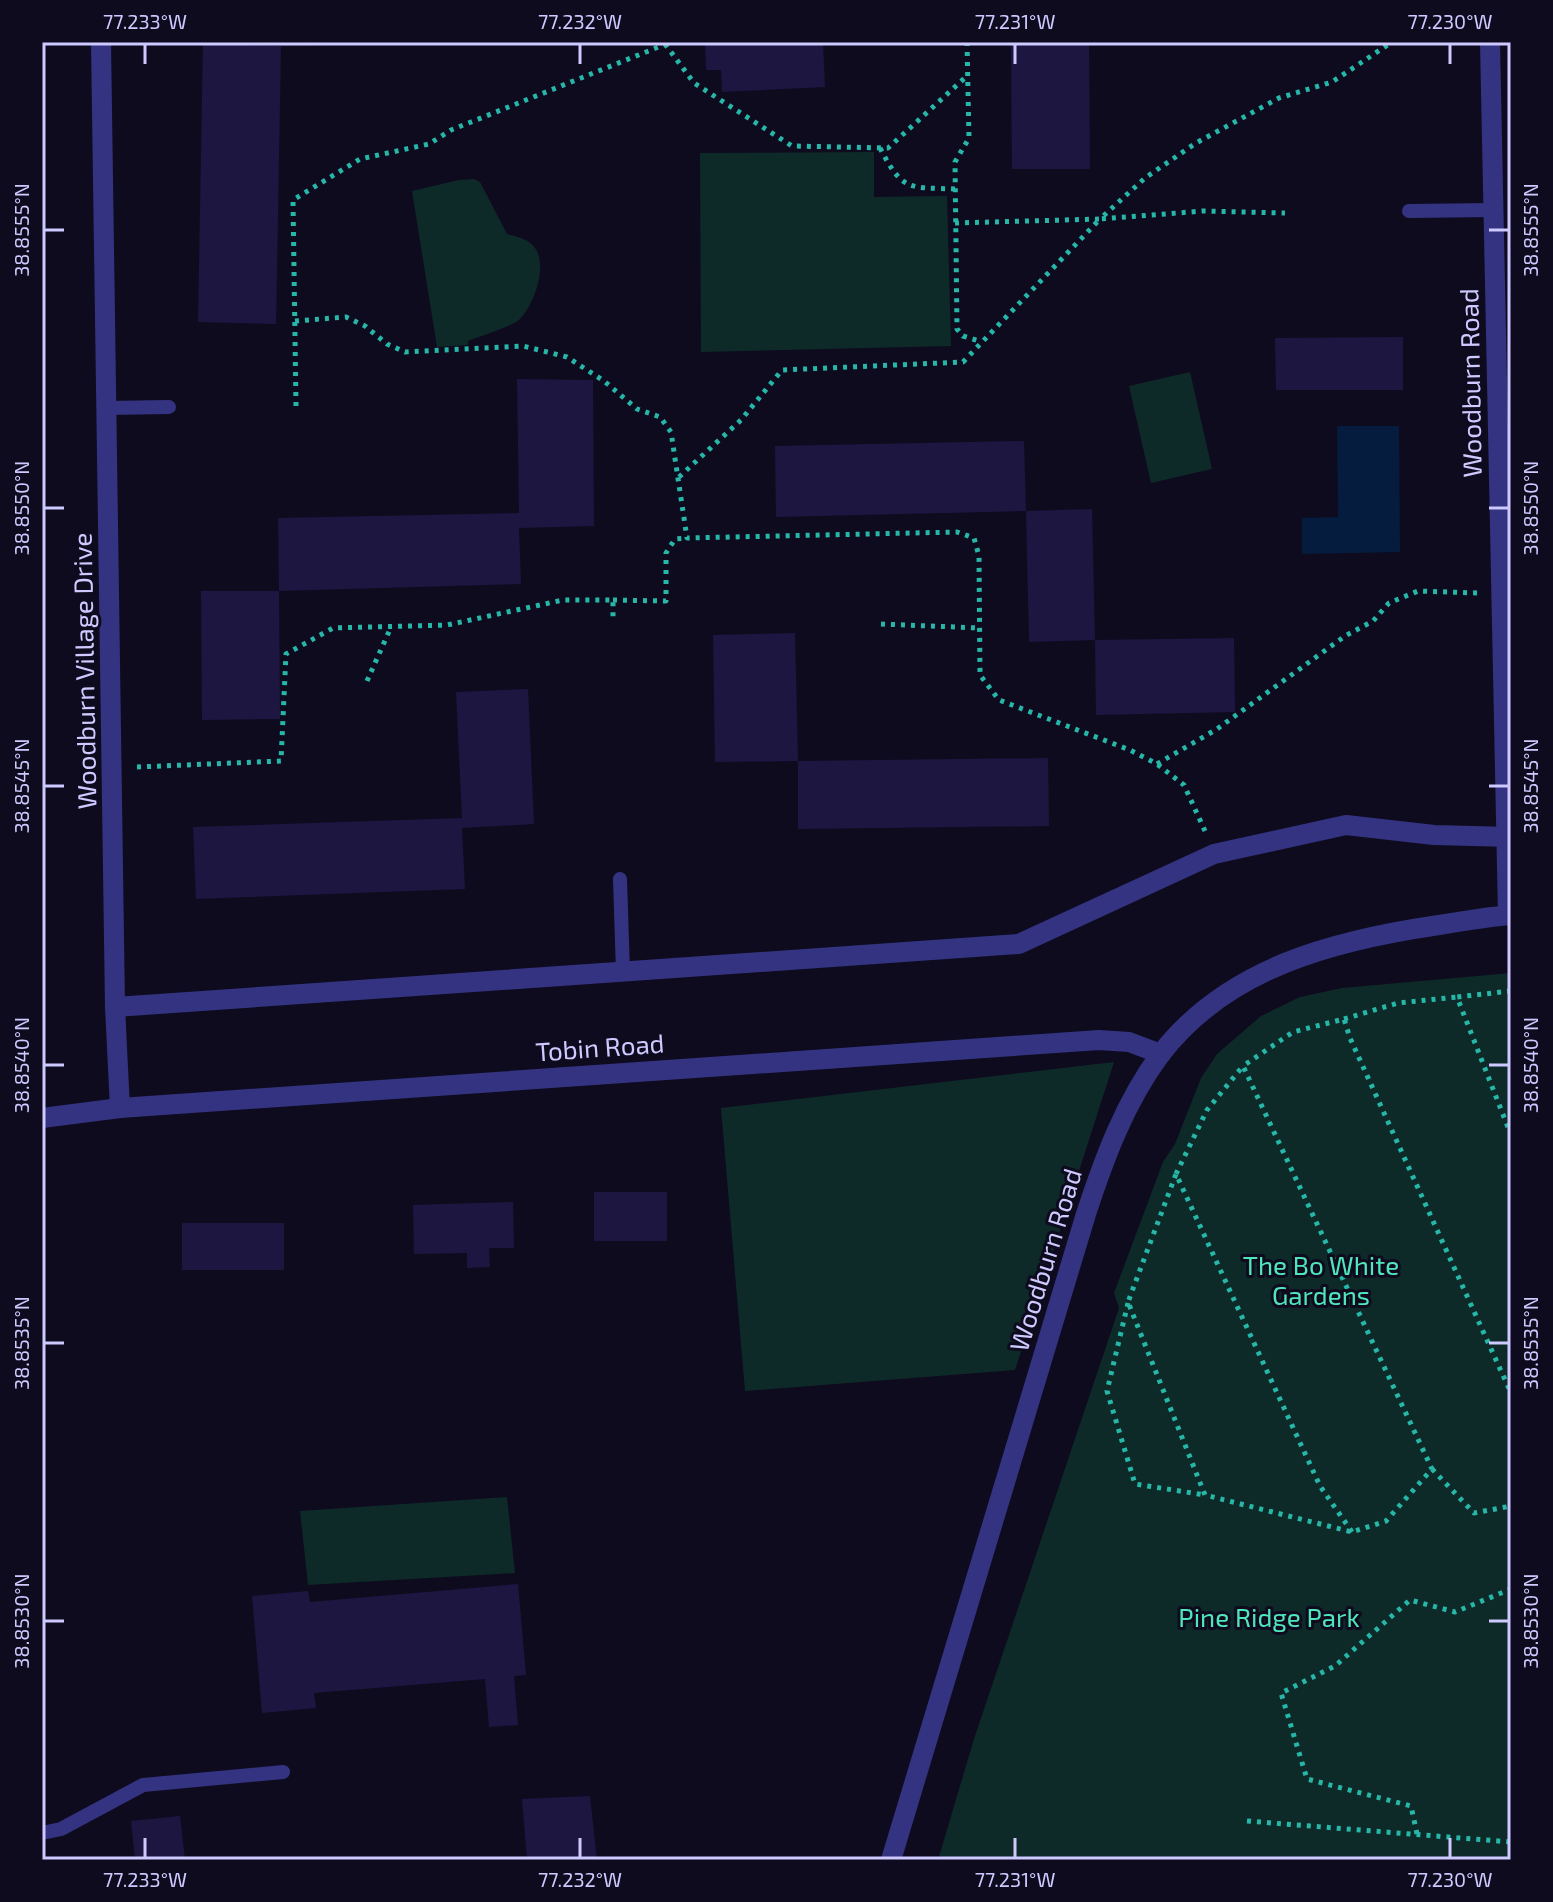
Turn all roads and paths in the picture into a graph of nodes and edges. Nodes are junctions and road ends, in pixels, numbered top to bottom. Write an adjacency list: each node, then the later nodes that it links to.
1 (101, 42): 18 (street, Woodburn Village Drive)
2 (967, 42): 6 (path)
3 (1392, 42): 12 (path)
4 (1490, 42): 9 (street, Woodburn Road)
5 (668, 43): 7 (path); 14 (path)
6 (968, 75): 7 (path); 8 (path)
7 (879, 147): 8 (path)
8 (955, 189): 13 (path)
9 (1493, 210): 10 (lane); 21 (street, Woodburn Road)
10 (1409, 211)
11 (1285, 213): 12 (path)
12 (1100, 219): 13 (path); 15 (path)
13 (955, 223): 15 (path)
14 (295, 321): 16 (path); 19 (path)
15 (982, 342): 19 (path)
16 (296, 406)
17 (169, 407): 18 (lane)
18 (107, 408): 29 (street, Woodburn Village Drive)
19 (678, 478): 20 (path)
20 (687, 538): 22 (path); 26 (path)
21 (1501, 594): 28 (path); 30 (street, Woodburn Road)
22 (613, 600): 23 (path); 25 (path)
23 (613, 617)
24 (881, 624): 26 (path)
25 (391, 627): 27 (path); 29 (path)
26 (979, 628): 28 (path)
27 (367, 681)
28 (1157, 764): 31 (path)
29 (112, 767): 37 (street, Woodburn Village Drive)
30 (1509, 837): 31 (street); 33 (street, Woodburn Road)
31 (1214, 854): 34 (street)
32 (620, 879): 34 (lane)
33 (1510, 915): 39 (street, Woodburn Road)
34 (623, 973): 37 (street)
35 (1511, 991): 36 (path)
36 (1457, 997): 38 (path); 43 (path)
37 (115, 1007): 41 (street, Woodburn Village Drive)
38 (1344, 1019): 40 (path); 46 (path)
39 (1161, 1054): 41 (street, Tobin Road); 57 (street, Woodburn Road)
40 (1243, 1066): 44 (path); 47 (path)
41 (120, 1108): 42 (street, Tobin Road)
42 (42, 1118)
43 (1511, 1135)
44 (1176, 1174): 45 (path); 50 (path)
45 (1128, 1302): 48 (path); 48 (path)
46 (1511, 1393)
47 (1432, 1469): 49 (path); 50 (path)
48 (1205, 1495): 50 (path)
49 (1511, 1506)
50 (1352, 1532)
51 (1511, 1589): 55 (path)
52 (283, 1772): 54 (lane)
53 (1247, 1821): 55 (path)
54 (42, 1833)
55 (1417, 1834): 56 (path)
56 (1511, 1842)
57 (891, 1860)

